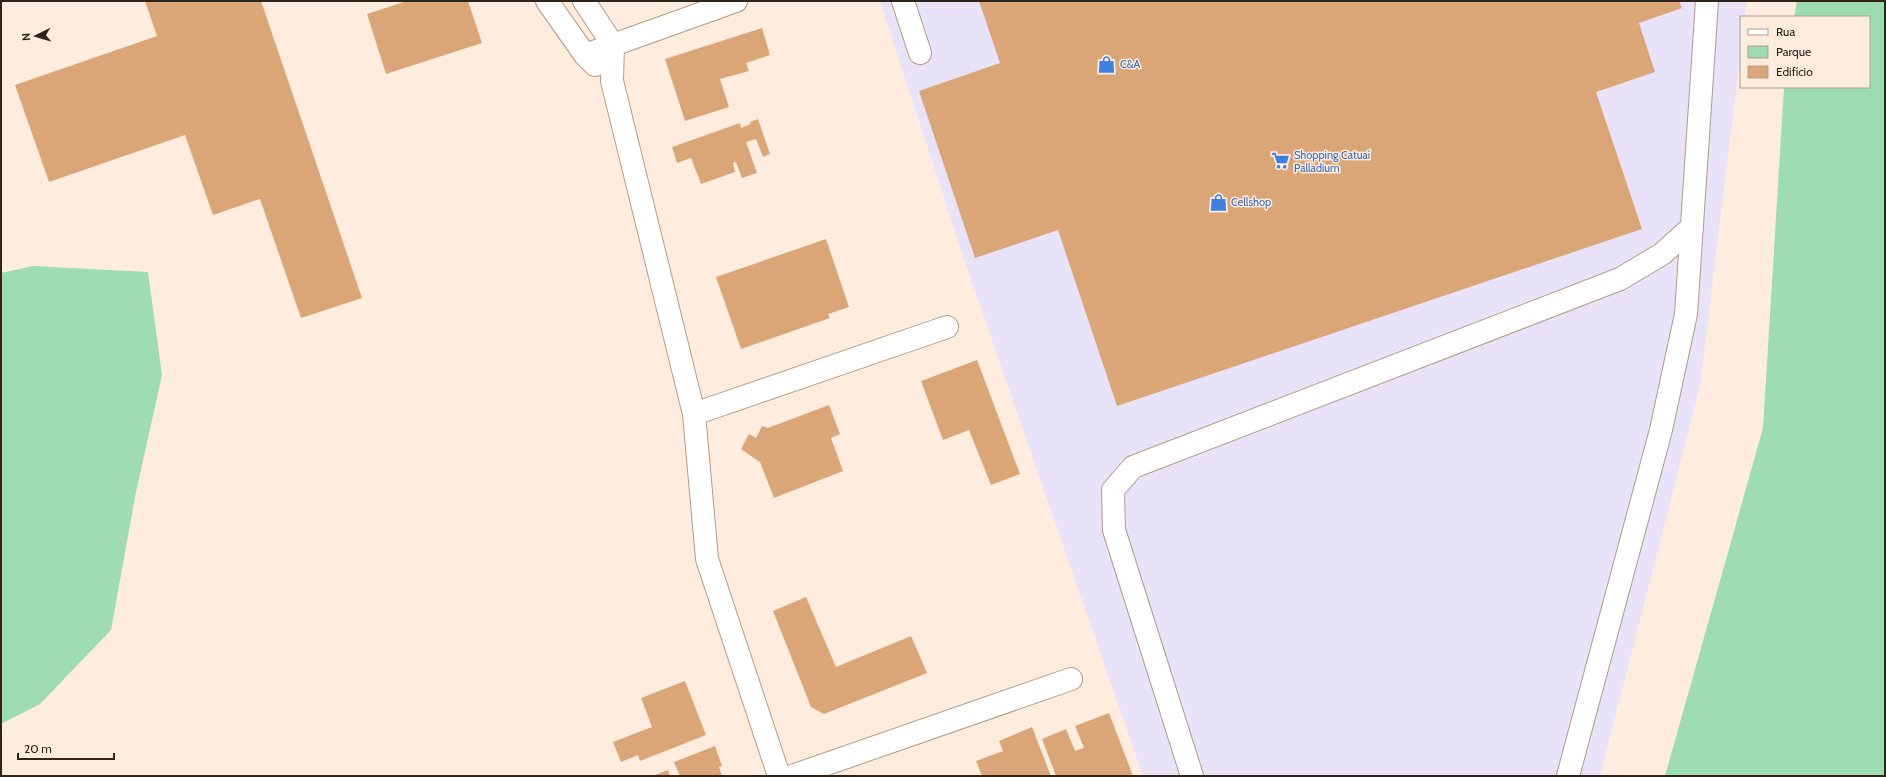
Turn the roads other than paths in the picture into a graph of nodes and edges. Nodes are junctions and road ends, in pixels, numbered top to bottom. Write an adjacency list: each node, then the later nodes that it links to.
1 (547, 1): 8 (street)
2 (584, 1): 6 (street)
3 (736, 1): 6 (street)
4 (903, 1): 7 (street)
5 (1707, 1): 10 (street)
6 (613, 45): 8 (street); 9 (street)
7 (920, 53)
8 (585, 55): 9 (street)
9 (612, 81): 12 (street)
10 (1692, 227): 16 (street); 17 (street)
11 (947, 327): 12 (street)
12 (694, 414): 14 (street)
13 (1071, 679): 15 (street)
14 (779, 776)
15 (792, 776)
16 (1192, 776)
17 (1568, 776)

